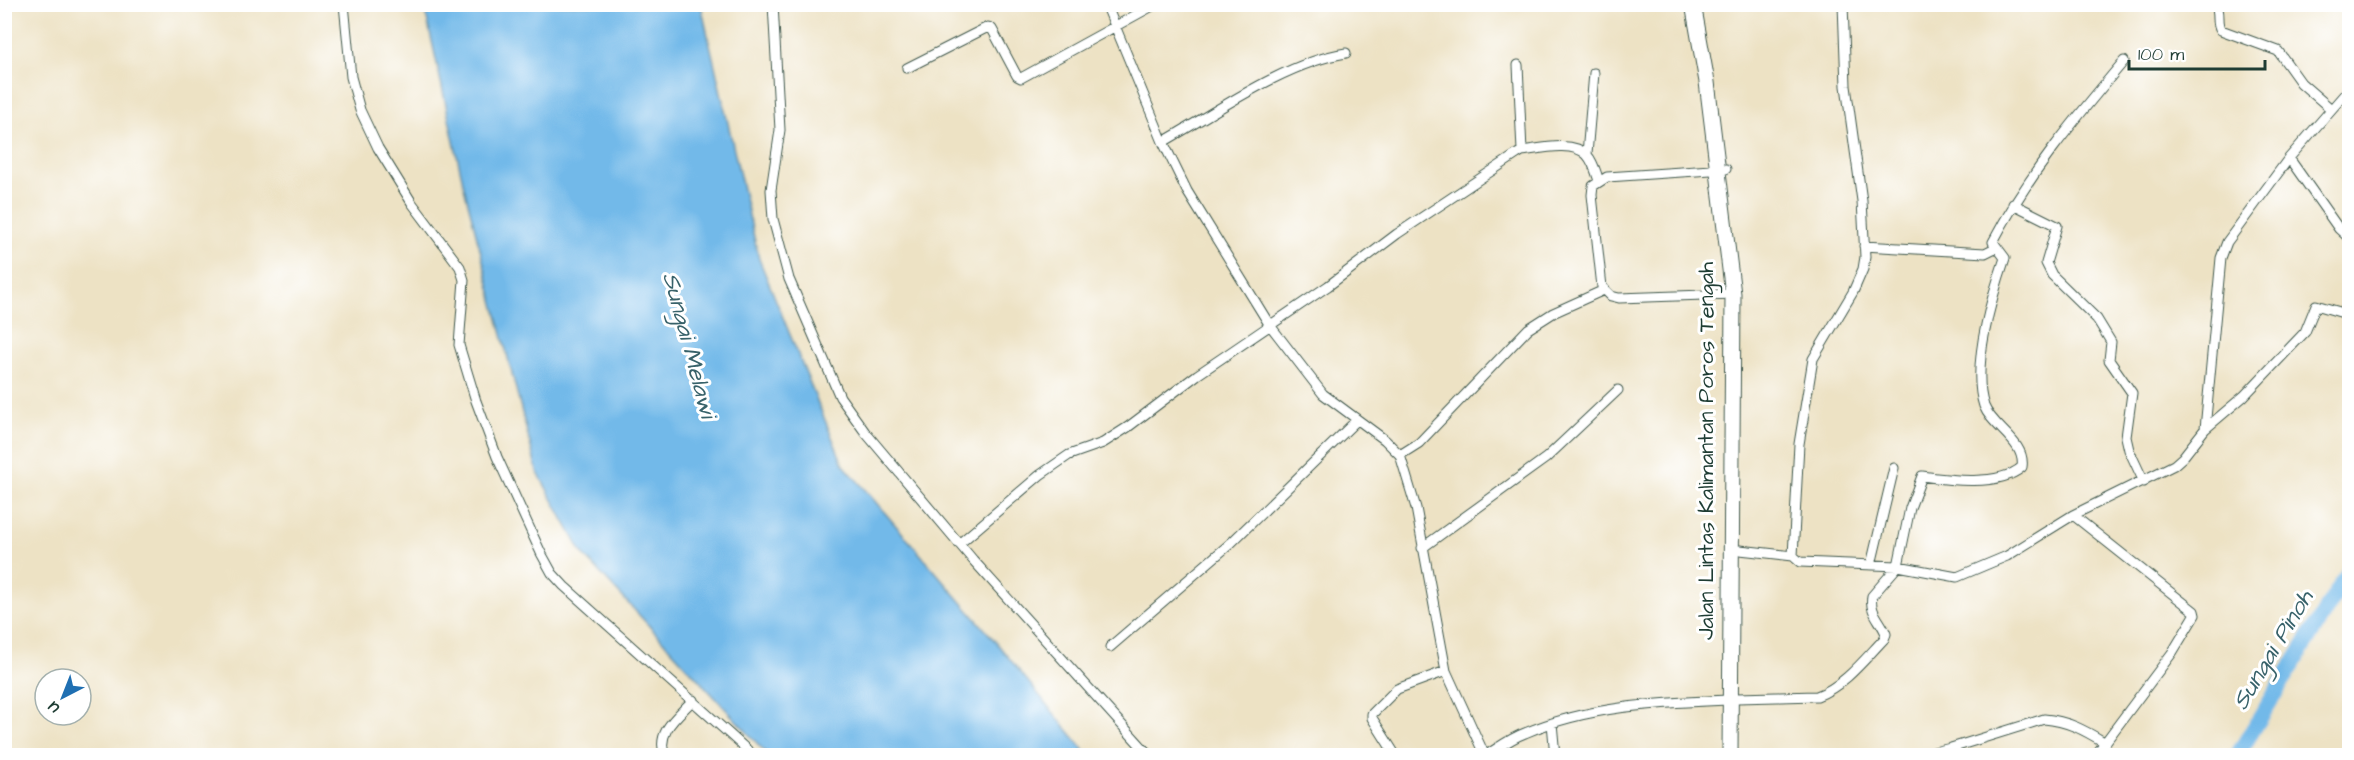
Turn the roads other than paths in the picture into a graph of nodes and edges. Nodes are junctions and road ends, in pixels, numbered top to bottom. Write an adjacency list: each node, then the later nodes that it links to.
1 (344, 4): 47 (street)
2 (773, 4): 38 (street)
3 (1106, 4): 9 (street)
4 (1156, 4): 9 (street)
5 (1693, 4): 21 (main road, Jalan Lintas Kalimantan Poros Tengah)
6 (1701, 4): 21 (main road, Jalan Lintas Kalimantan Poros Tengah)
7 (1843, 4): 25 (street)
8 (2215, 4): 16 (street)
9 (1114, 26): 13 (street); 17 (street)
10 (1346, 53): 17 (street)
11 (2124, 61): 23 (street)
12 (1518, 65): 18 (street)
13 (907, 68)
14 (1594, 73): 19 (street)
15 (2349, 88): 16 (street)
16 (2331, 109): 20 (street)
17 (1163, 141): 30 (street)
18 (1522, 151): 19 (street); 30 (street)
19 (1587, 154): 22 (street)
20 (2289, 158): 24 (street); 33 (street)
21 (1722, 170): 22 (street); 28 (main road, Jalan Lintas Kalimantan Poros Tengah); 40 (main road, Jalan Lintas Kalimantan Poros Tengah)
22 (1599, 181): 27 (street)
23 (2013, 204): 26 (street); 36 (street)
24 (2349, 239)
25 (1864, 246): 26 (street); 41 (street)
26 (1995, 248): 43 (street)
27 (1604, 290): 28 (street); 34 (street)
28 (1733, 294): 46 (main road, Jalan Lintas Kalimantan Poros Tengah)
29 (2349, 315): 33 (street)
30 (1269, 324): 32 (street); 38 (street)
31 (1618, 390): 39 (street)
32 (1358, 420): 34 (street); 44 (street)
33 (2205, 429): 36 (street)
34 (1400, 455): 39 (street)
35 (1894, 468): 42 (street)
36 (2144, 482): 37 (street)
37 (2073, 515): 43 (street); 49 (street)
38 (959, 544): 52 (street)
39 (1422, 548): 45 (street)
40 (1740, 550): 41 (street); 46 (main road, Jalan Lintas Kalimantan Poros Tengah)
41 (1793, 556): 42 (street)
42 (1871, 565): 43 (street)
43 (1898, 566): 46 (street)
44 (1110, 647)
45 (1446, 671): 53 (street); 54 (street)
46 (1733, 699): 48 (street); 56 (main road, Jalan Lintas Kalimantan Poros Tengah); 57 (main road, Jalan Lintas Kalimantan Poros Tengah)
47 (693, 700): 50 (street); 51 (street)
48 (1552, 723): 54 (street); 55 (street)
49 (2104, 742): 58 (street); 59 (street)
50 (665, 756)
51 (754, 756)
52 (1150, 756)
53 (1396, 756)
54 (1485, 756)
55 (1556, 756)
56 (1730, 756)
57 (1737, 756)
58 (1917, 756)
59 (2095, 756)

